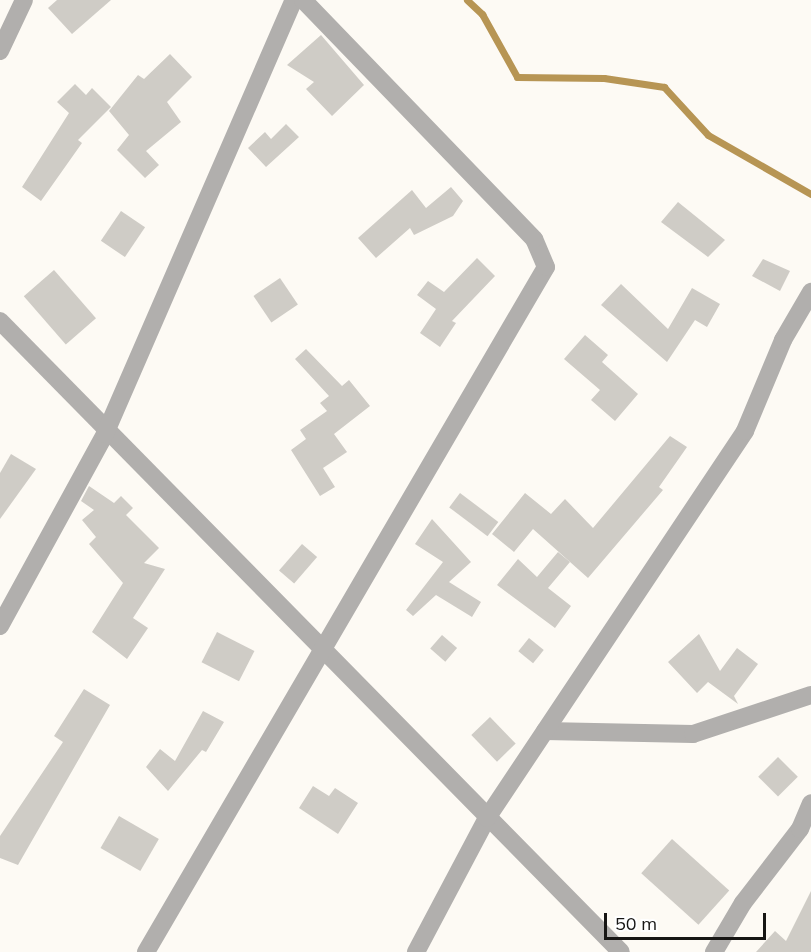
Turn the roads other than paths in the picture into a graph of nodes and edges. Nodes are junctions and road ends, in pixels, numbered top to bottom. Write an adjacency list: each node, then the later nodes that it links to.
1 (24, 0): 4 (street)
2 (294, 0): 7 (street)
3 (303, 0): 9 (street)
4 (0, 51)
5 (811, 292): 11 (street)
6 (0, 321): 7 (street)
7 (105, 434): 8 (street); 9 (street)
8 (0, 626)
9 (322, 644): 13 (street); 14 (street)
10 (811, 695): 11 (street)
11 (545, 731): 13 (street)
12 (811, 803): 17 (street)
13 (487, 819): 15 (street); 16 (street)
14 (146, 952)
15 (416, 952)
16 (621, 952)
17 (714, 952)

